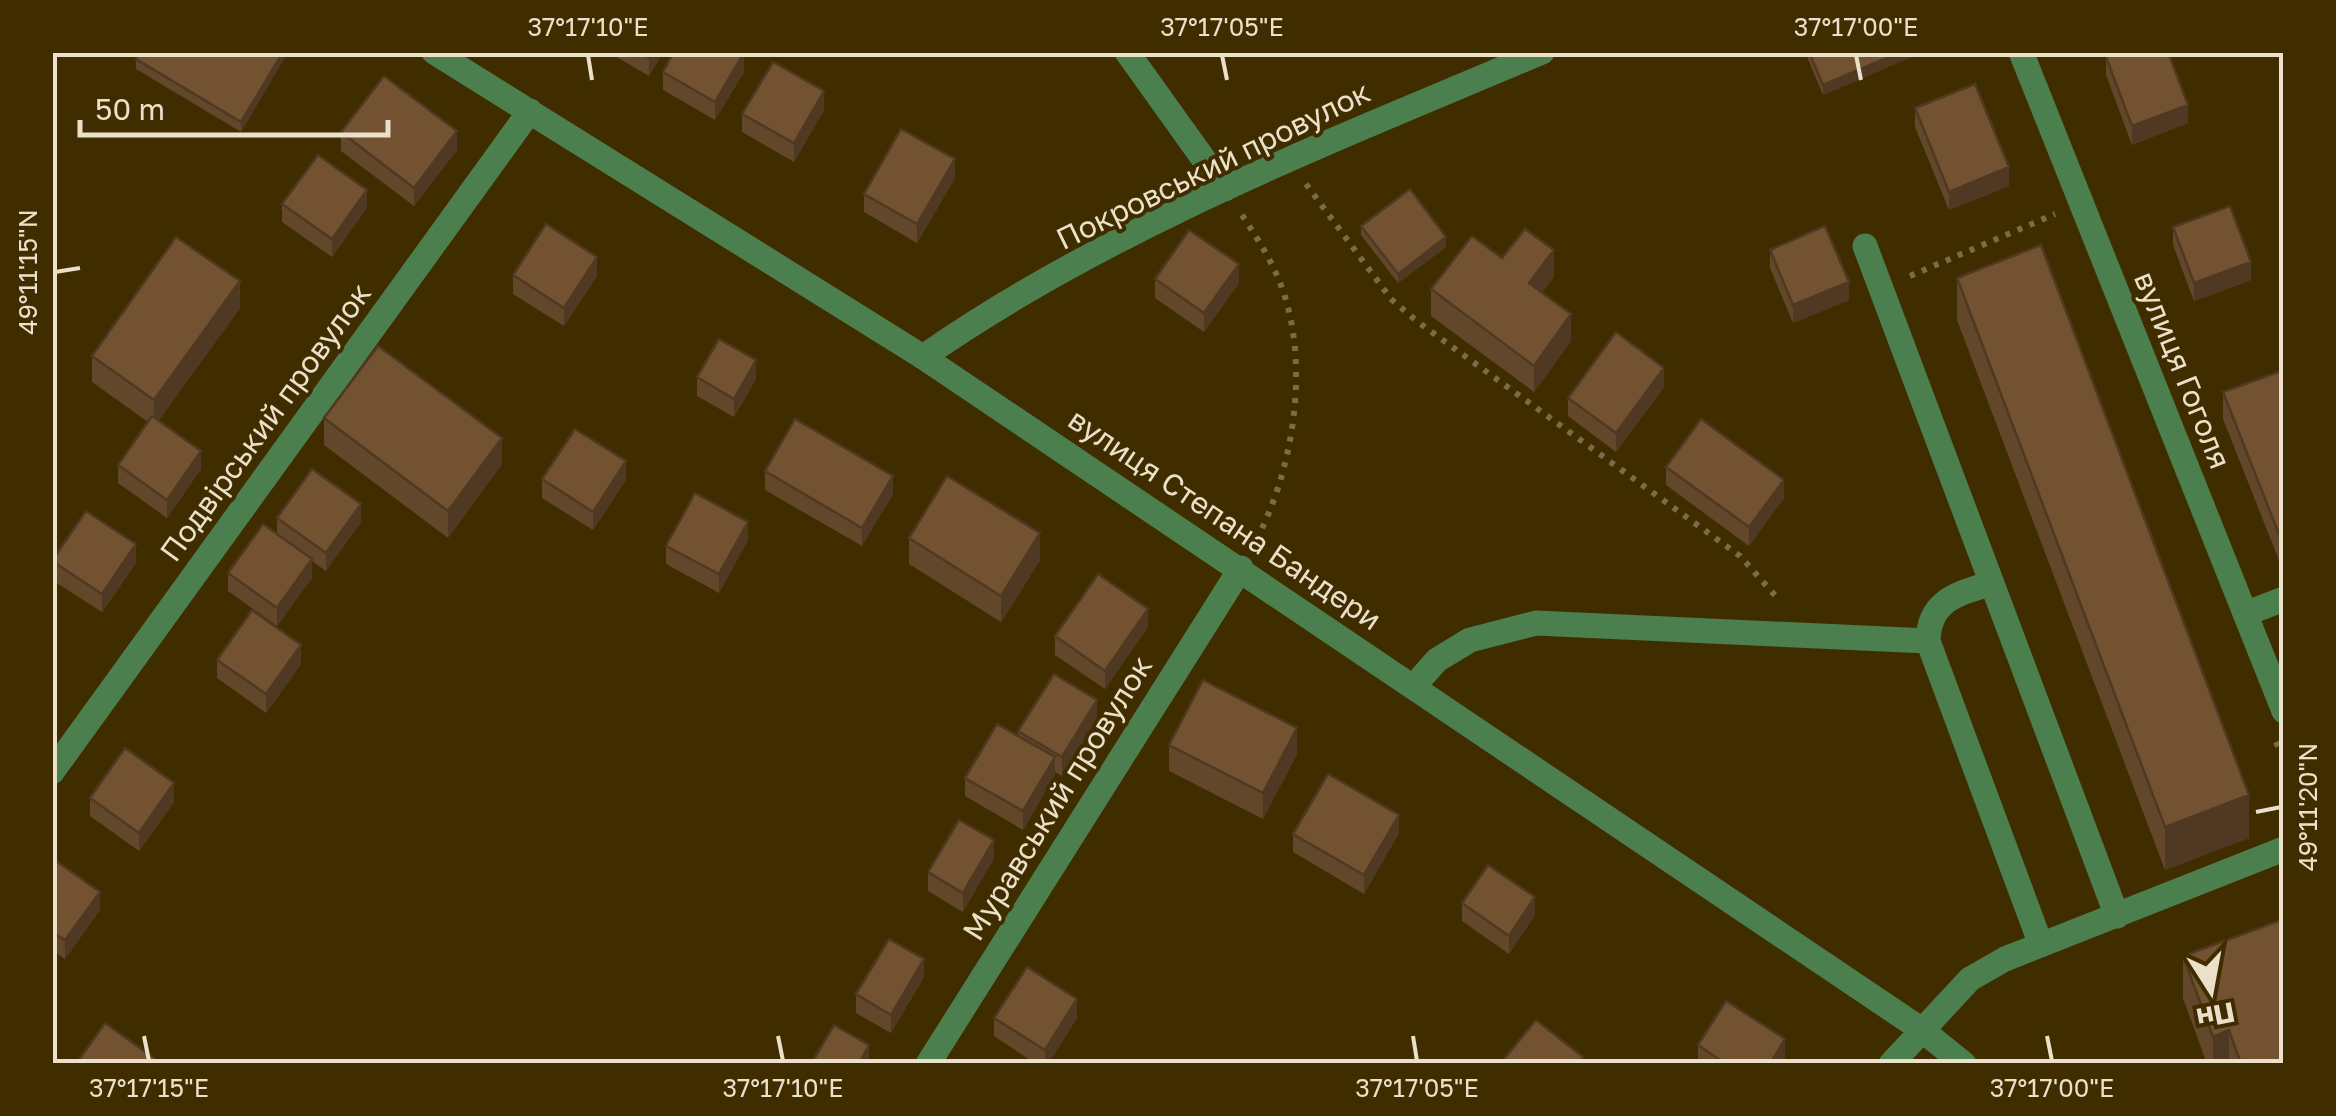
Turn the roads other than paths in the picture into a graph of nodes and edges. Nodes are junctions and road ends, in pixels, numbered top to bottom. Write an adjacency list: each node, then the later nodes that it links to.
1 (434, 52): 5 (street, вулиця Степана Бандери)
2 (1127, 52): 6 (street)
3 (1542, 52): 6 (street, Покровський провулок)
4 (2021, 52): 12 (street, вулиця Гоголя)
5 (530, 111): 8 (street, вулиця Степана Бандери); 16 (street, Подвірський провулок)
6 (1225, 189): 8 (street, Покровський провулок)
7 (1864, 246): 10 (street)
8 (923, 357): 9 (street, вулиця Степана Бандери)
9 (1241, 568): 14 (street, вулиця Степана Бандери); 21 (street, Муравський провулок)
10 (1992, 583): 13 (street); 18 (street)
11 (2284, 599): 12 (street)
12 (2245, 614): 15 (street, вулиця Гоголя)
13 (1928, 641): 14 (street); 19 (street)
14 (1414, 686): 20 (street, вулиця Степана Бандери)
15 (2284, 711)
16 (52, 772)
17 (2284, 850): 18 (street)
18 (2117, 916): 19 (street)
19 (2041, 944): 20 (street)
20 (1922, 1030): 22 (street); 23 (street, вулиця Степана Бандери)
21 (928, 1064)
22 (1891, 1064)
23 (1964, 1064)

